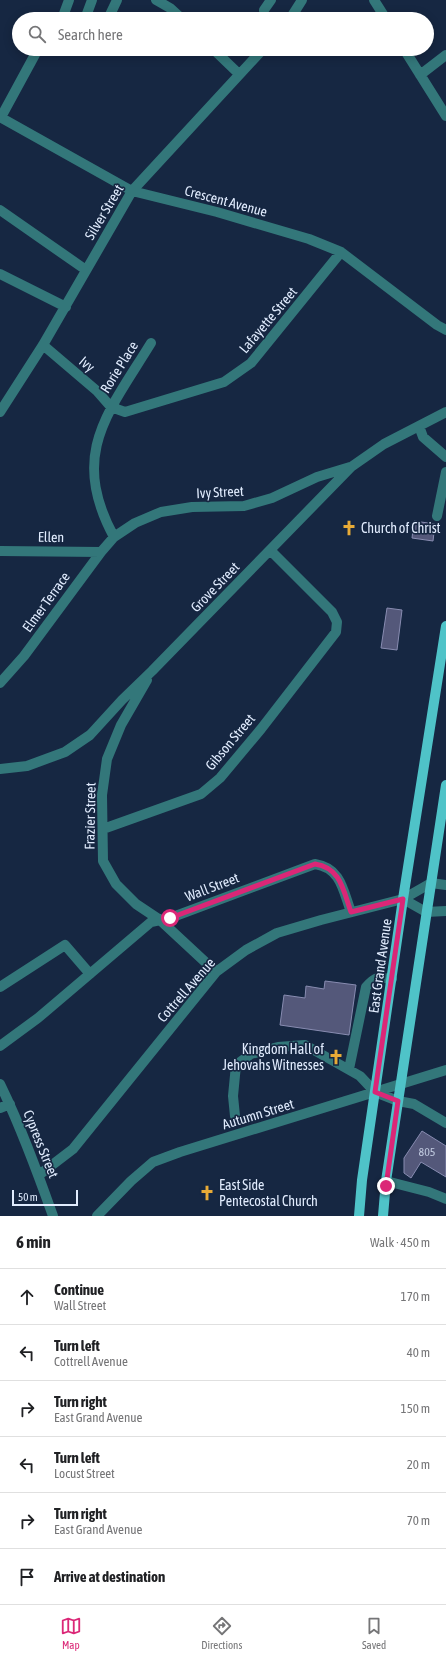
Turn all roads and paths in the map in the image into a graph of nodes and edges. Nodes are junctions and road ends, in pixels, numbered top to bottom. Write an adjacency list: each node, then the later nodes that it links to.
1 (69, 0): 8 (street)
2 (92, 0): 9 (street)
3 (116, 0): 10 (street)
4 (156, 0): 11 (street)
5 (271, 0): 12 (street)
6 (302, 0): 13 (street)
7 (374, 0): 14 (street)
8 (65, 12)
9 (88, 12)
10 (111, 12)
11 (174, 12)
12 (264, 12)
13 (294, 12)
14 (382, 12)
15 (446, 55): 21 (street)
16 (34, 56): 23 (street)
17 (220, 56): 20 (street)
18 (256, 56): 20 (street, Silver Street)
19 (408, 56): 21 (street)
20 (239, 74): 24 (street, Silver Street)
21 (420, 75): 22 (street)
22 (446, 116)
23 (1, 117): 24 (street, Crescent Avenue)
24 (132, 191): 26 (street, Crescent Avenue); 27 (street, Silver Street)
25 (0, 210): 27 (street)
26 (341, 252): 30 (street, Crescent Avenue); 34 (street, Lafayette Street)
27 (86, 270): 29 (street, Silver Street)
28 (0, 274): 29 (street)
29 (66, 307): 33 (street, Silver Street)
30 (442, 327): 31 (street, Crescent Avenue)
31 (446, 338)
32 (151, 343): 34 (street, Rorie Place)
33 (43, 345): 34 (street, Ivy); 35 (street, Silver Street)
34 (111, 407): 42 (street, Rorie Place)
35 (0, 412)
36 (446, 412): 37 (street, Grove Street)
37 (419, 426): 38 (street); 39 (street, Grove Street)
38 (446, 457)
39 (351, 466): 42 (street, Ivy Street); 43 (street, Grove Street)
40 (446, 472): 41 (street)
41 (437, 516)
42 (114, 537): 45 (street, Elmer Terrace)
43 (270, 550): 48 (street, Grove Street); 52 (street, Gibson Street)
44 (0, 551): 45 (street, Ellen)
45 (101, 552): 49 (street, Elmer Terrace)
46 (446, 626): 47 (main road, East Grand Avenue)
47 (445, 646): 56 (main road, East Grand Avenue)
48 (152, 671): 50 (street, Grove Street); 52 (street, Frazier Street)
49 (0, 684)
50 (0, 769)
51 (446, 785): 53 (main road)
52 (103, 829): 60 (street, Frazier Street)
53 (442, 834): 54 (main road)
54 (431, 883): 55 (street); 56 (street, Cottrell Avenue); 59 (main road)
55 (446, 885)
56 (403, 899): 58 (street, Cottrell Avenue); 59 (street); 63 (main road, East Grand Avenue)
57 (446, 911): 59 (street)
58 (351, 912): 60 (street, Wall Street); 61 (street, Cottrell Avenue)
59 (426, 912): 69 (main road)
60 (160, 920): 61 (street, Frazier Street); 62 (street, Wall Street)
61 (216, 972): 76 (street, Cottrell Avenue)
62 (90, 974): 64 (street); 65 (street, Wall Street)
63 (392, 979): 66 (street); 70 (main road, East Grand Avenue)
64 (0, 987)
65 (0, 1046)
66 (349, 1069): 70 (street); 74 (street)
67 (446, 1070): 69 (street, Autumn Street)
68 (0, 1084): 72 (street, Cypress Street)
69 (401, 1084): 70 (street, Autumn Street); 71 (main road)
70 (375, 1092): 71 (street); 80 (street, Autumn Street); 81 (main road, East Grand Avenue)
71 (398, 1101): 75 (street); 77 (main road)
72 (10, 1104): 73 (street); 76 (street, Cypress Street)
73 (0, 1108)
74 (235, 1116)
75 (446, 1123)
76 (39, 1175): 79 (street, Cypress Street)
77 (386, 1181): 78 (street); 82 (main road)
78 (446, 1199)
79 (53, 1216)
80 (96, 1216)
81 (359, 1216)
82 (383, 1216)

